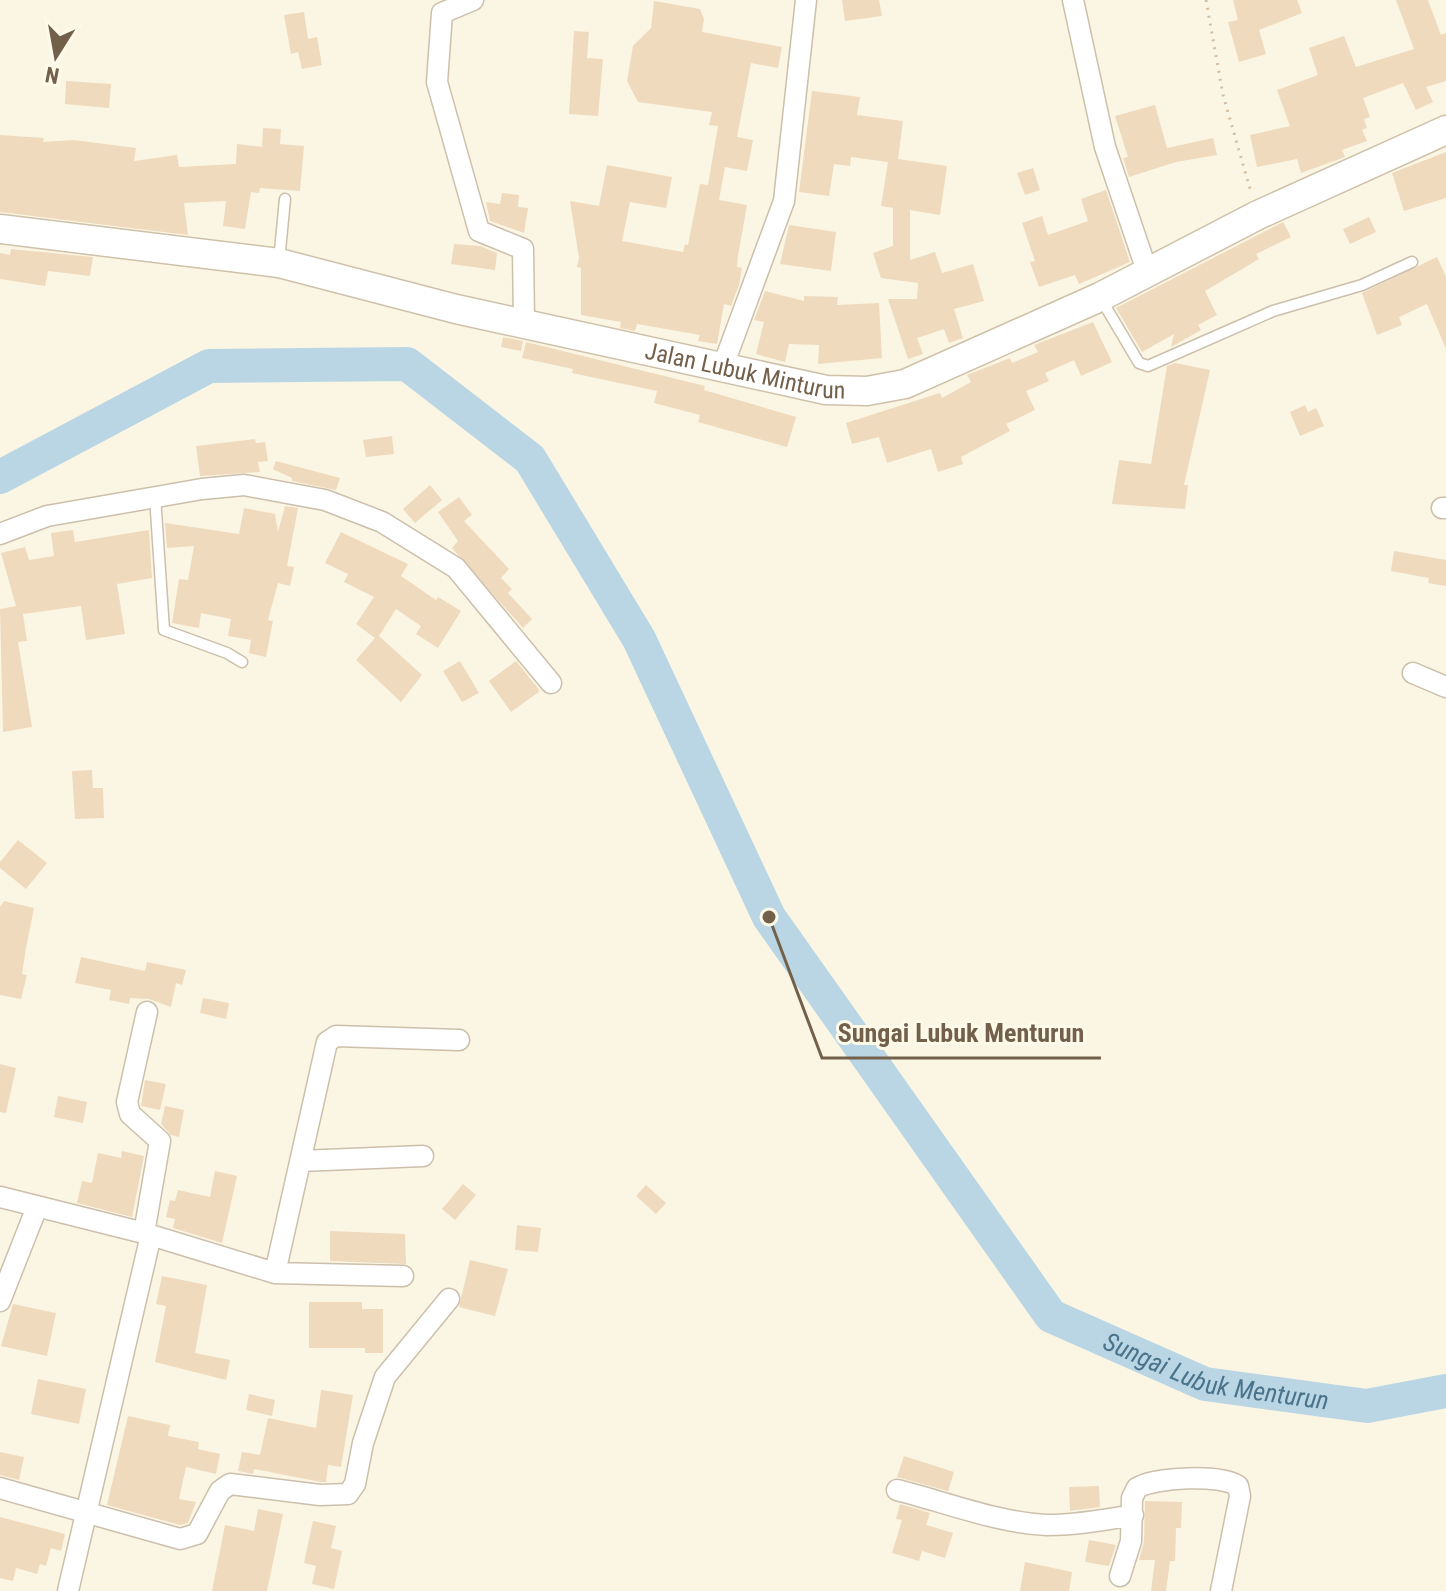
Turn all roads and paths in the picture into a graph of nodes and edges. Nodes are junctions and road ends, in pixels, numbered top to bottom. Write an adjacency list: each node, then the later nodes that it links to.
1 (473, 0): 13 (street)
2 (806, 0): 14 (street)
3 (1073, 0): 11 (street)
4 (1206, 0): 7 (path)
5 (1446, 130): 7 (street, Jalan Lubuk Minturun)
6 (285, 199): 10 (lane)
7 (1258, 215): 11 (street, Jalan Lubuk Minturun)
8 (0, 229): 10 (street, Jalan Lubuk Minturun)
9 (1412, 262): 12 (lane)
10 (279, 263): 13 (street, Jalan Lubuk Minturun)
11 (1147, 271): 12 (street, Jalan Lubuk Minturun)
12 (1100, 297): 14 (street, Jalan Lubuk Minturun)
13 (524, 322): 14 (street, Jalan Lubuk Minturun)
14 (723, 366)
15 (155, 496): 16 (street); 17 (lane); 19 (street)
16 (0, 534)
17 (242, 662)
18 (1413, 673): 20 (street)
19 (551, 683)
20 (1446, 687)
21 (147, 1012): 27 (street)
22 (459, 1040): 24 (street)
23 (423, 1156): 24 (street)
24 (300, 1161): 28 (street)
25 (0, 1197): 26 (street)
26 (37, 1207): 27 (street); 31 (street)
27 (148, 1234): 28 (street); 34 (street)
28 (275, 1273): 29 (street)
29 (403, 1276)
30 (449, 1299): 34 (street)
31 (0, 1301)
32 (0, 1488): 34 (street)
33 (897, 1490): 35 (street)
34 (87, 1515): 37 (street)
35 (1133, 1515): 36 (street); 38 (street)
36 (1120, 1576)
37 (68, 1591)
38 (1221, 1591)

